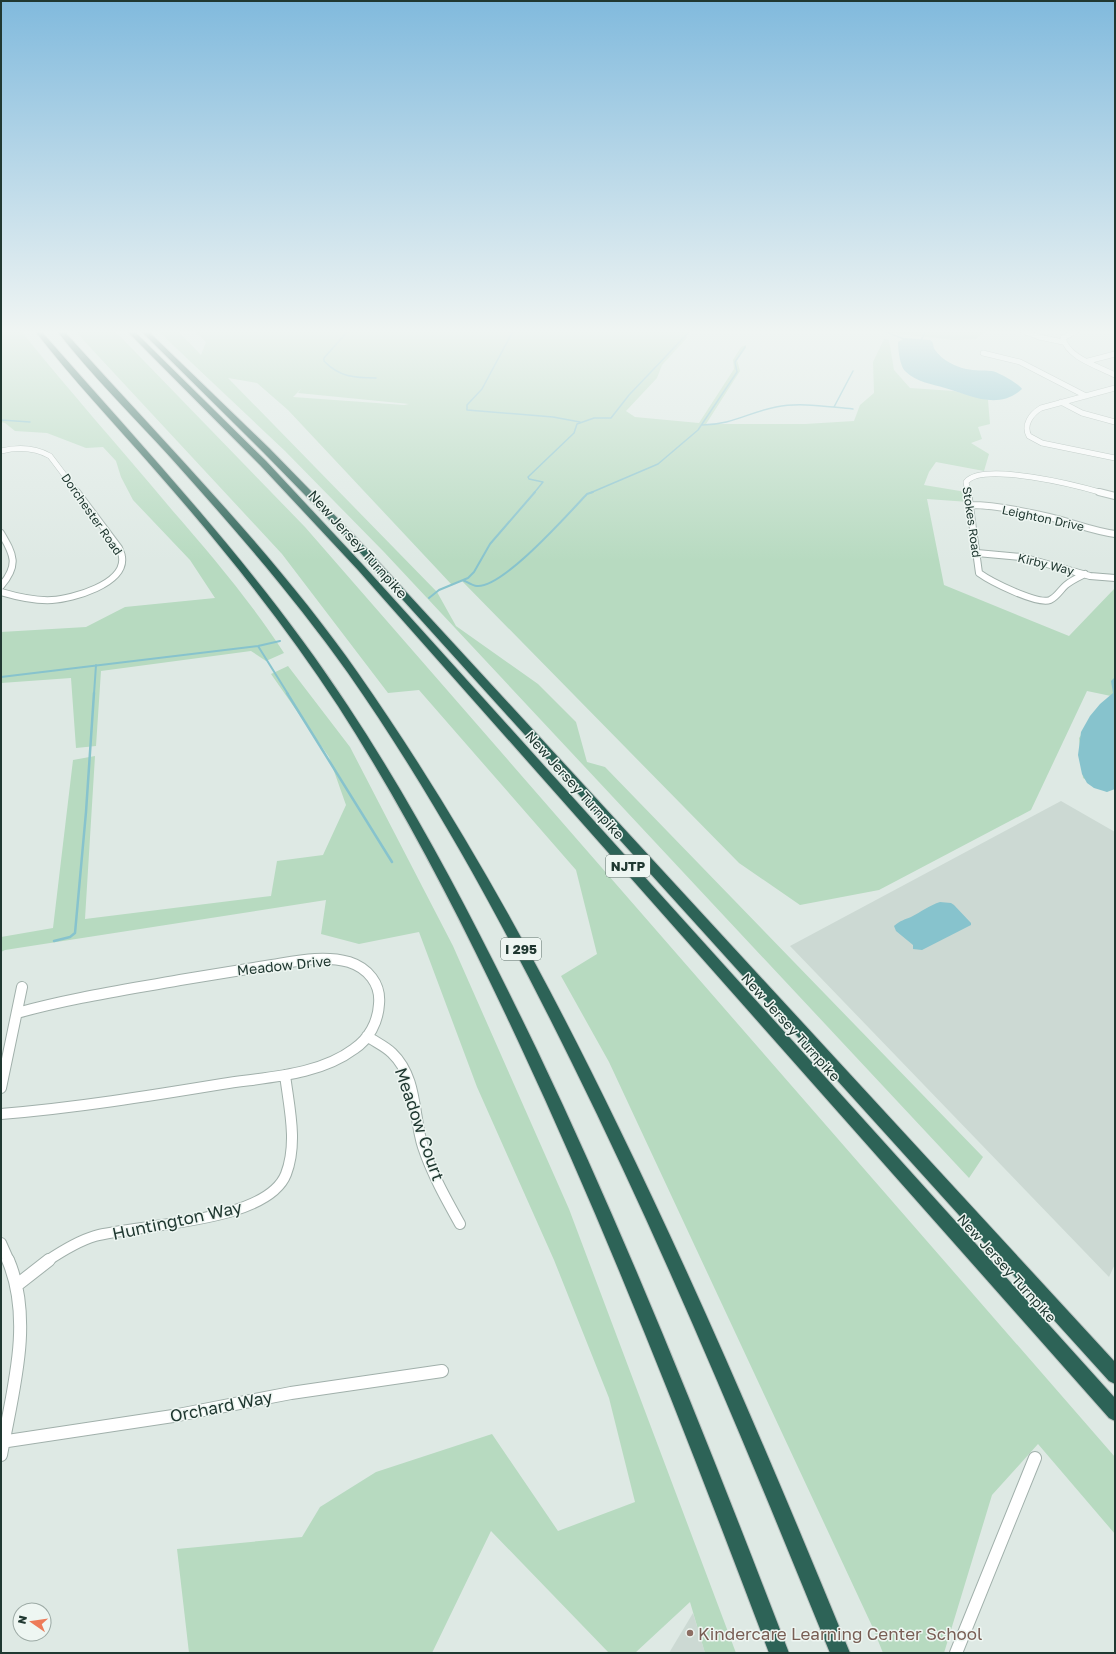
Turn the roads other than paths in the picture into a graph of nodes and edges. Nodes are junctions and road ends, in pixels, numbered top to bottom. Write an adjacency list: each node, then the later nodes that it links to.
1 (105, 408): 34 (highway, I 295)
2 (130, 408): 35 (highway, I 295)
3 (208, 408): 30 (highway, New Jersey Turnpike / NJTP)
4 (223, 408): 29 (highway, New Jersey Turnpike / NJTP)
5 (1042, 408): 9 (street)
6 (1072, 408): 7 (street)
7 (1115, 422)
8 (1, 451): 18 (street, Dorchester Road)
9 (1115, 458)
10 (1115, 496): 11 (street, Stokes Road)
11 (970, 505): 13 (street, Leighton Drive); 14 (street, Stokes Road)
12 (1, 533): 17 (street)
13 (1115, 534)
14 (976, 553): 15 (street, Kirby Way); 15 (street, Stokes Road)
15 (1085, 574): 16 (street, Kirby Way)
16 (1115, 578)
17 (1, 586)
18 (1, 592)
19 (22, 987): 20 (street)
20 (16, 1014): 21 (street, Meadow Drive); 23 (street)
21 (367, 1036): 22 (street, Meadow Drive); 25 (street, Meadow Court)
22 (284, 1075): 24 (street, Meadow Drive); 27 (street, Huntington Way)
23 (1, 1088)
24 (1, 1114)
25 (460, 1224)
26 (1, 1242): 27 (street)
27 (17, 1285): 31 (street)
28 (442, 1371): 31 (street, Orchard Way)
29 (1115, 1375)
30 (1115, 1412)
31 (2, 1442): 32 (street)
32 (1, 1455)
33 (1035, 1458): 36 (street)
34 (779, 1653)
35 (840, 1653)
36 (956, 1653)

